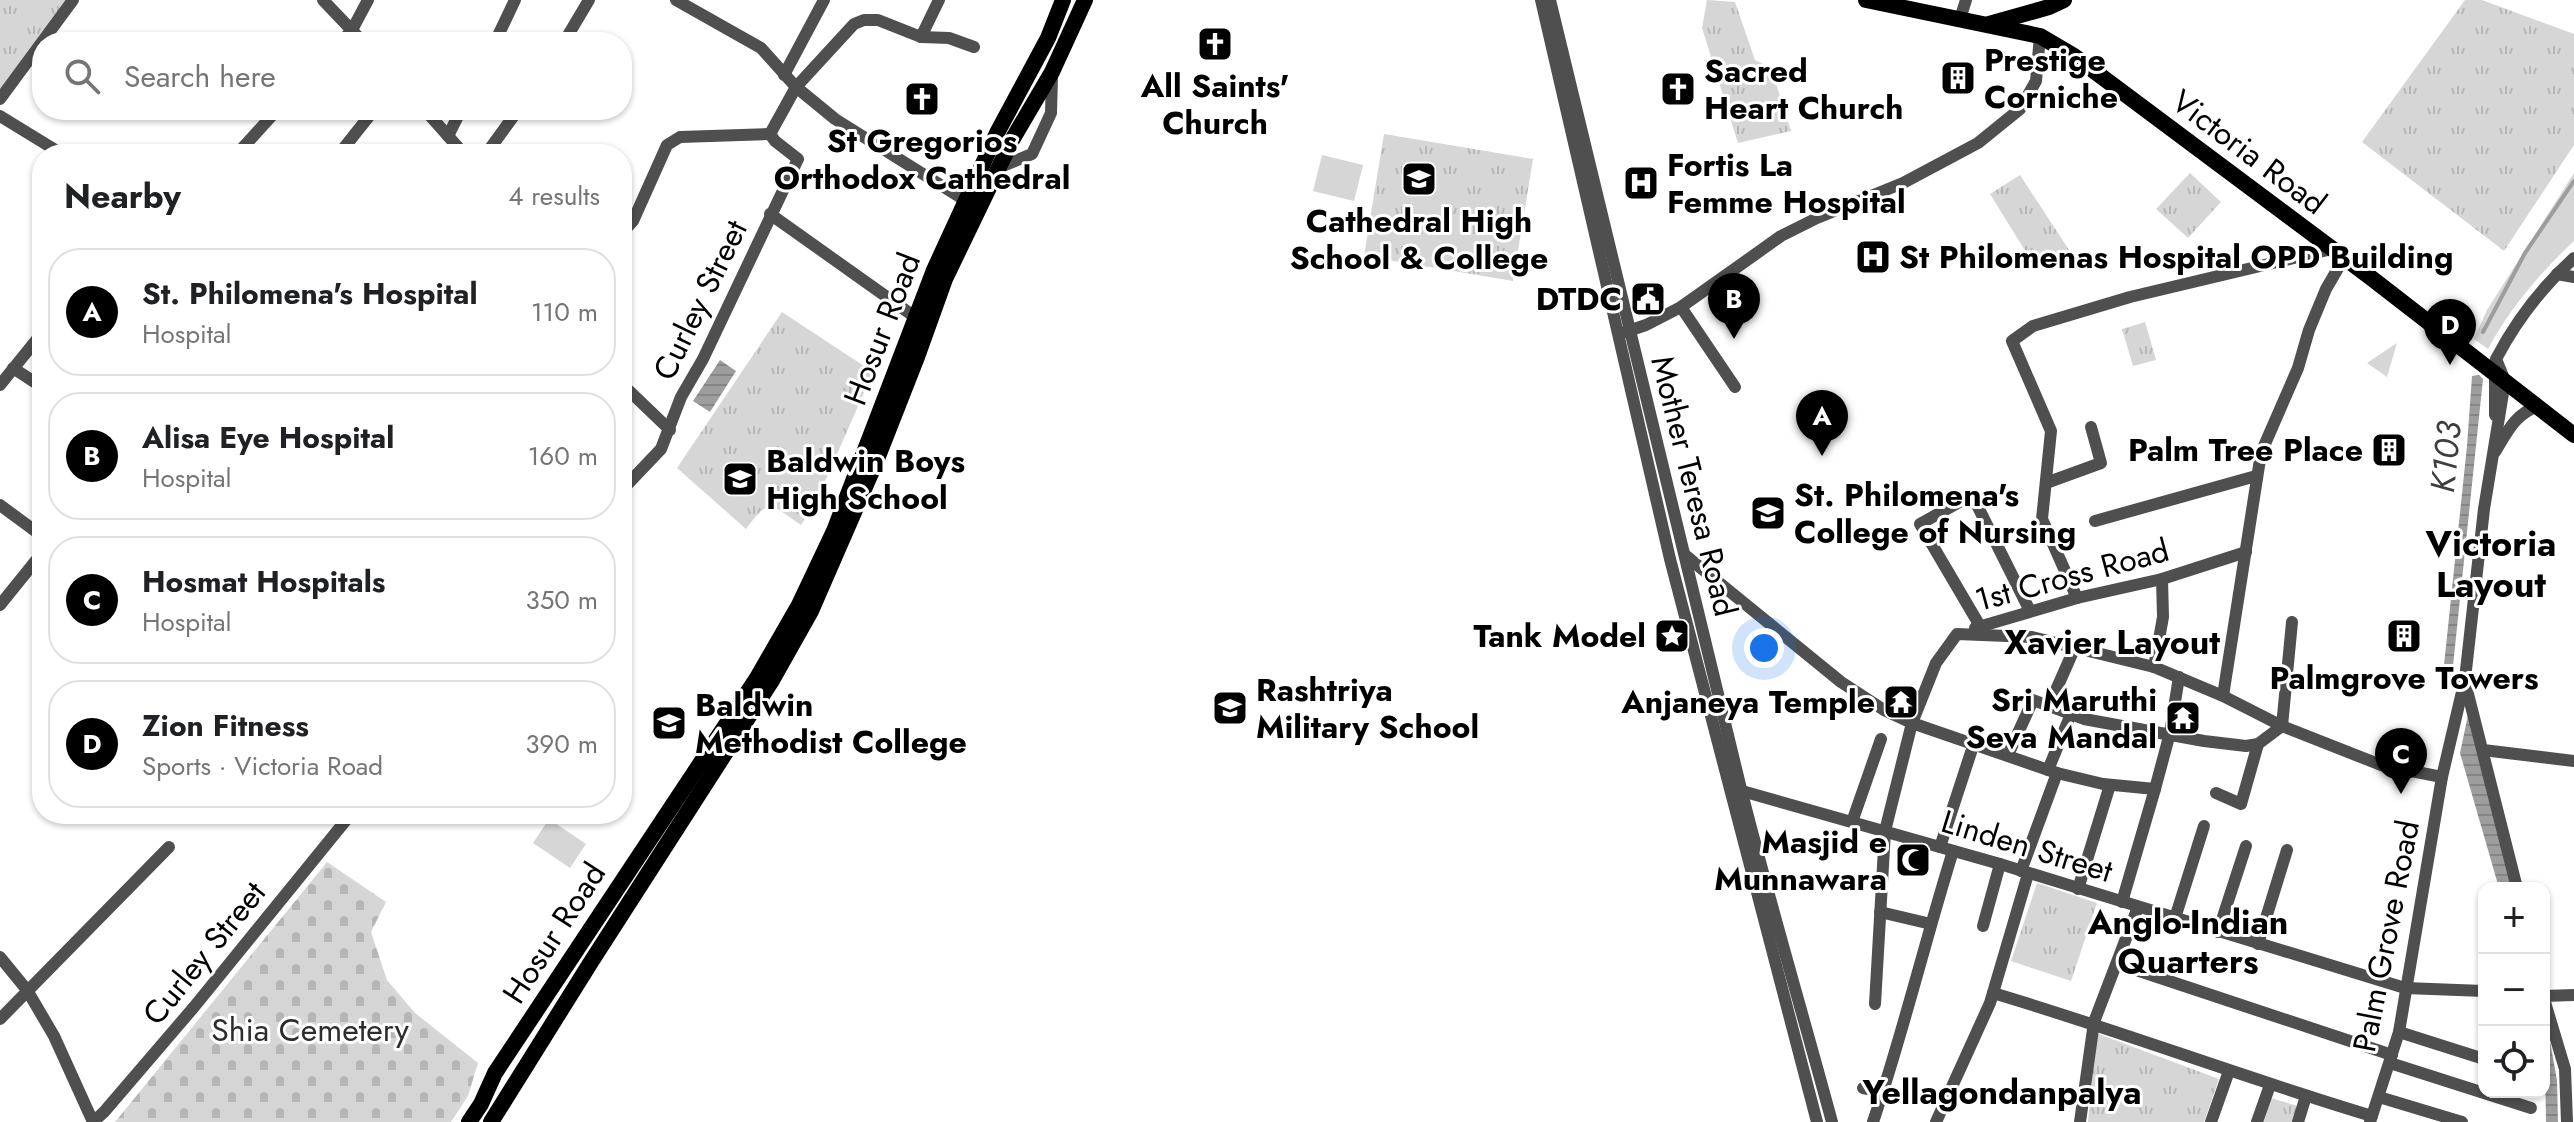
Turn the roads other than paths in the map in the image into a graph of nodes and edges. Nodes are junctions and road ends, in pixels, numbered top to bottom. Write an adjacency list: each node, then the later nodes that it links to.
1 (73, 0): 19 (street)
2 (323, 0): 18 (street)
3 (368, 0): 18 (street)
4 (515, 0): 20 (street)
5 (589, 0): 21 (street)
6 (824, 0): 25 (street)
7 (939, 0): 23 (street)
8 (1063, 0): 46 (main road, Hosur Road)
9 (1085, 0): 28 (main road, Hosur Road)
10 (1541, 0): 55 (street, Mother Teresa Road)
11 (1550, 0): 55 (street, Mother Teresa Road)
12 (1866, 0): 16 (main road, Victoria Road)
13 (1966, 0): 16 (street)
14 (687, 2): 29 (street)
15 (2047, 3): 17 (main road); 22 (main road)
16 (1960, 19): 17 (main road, Victoria Road)
17 (1986, 24): 22 (main road, Victoria Road)
18 (352, 30)
19 (49, 32)
20 (500, 32)
21 (570, 32)
22 (2040, 36): 49 (main road, Victoria Road); 53 (street)
23 (921, 37): 24 (street); 27 (street)
24 (974, 47)
25 (797, 52): 27 (street); 29 (street)
26 (32, 56): 31 (street)
27 (817, 67): 30 (street)
28 (1052, 72): 45 (main road, Hosur Road); 45 (street)
29 (784, 75): 30 (street)
30 (796, 87): 38 (street); 46 (street)
31 (0, 99)
32 (0, 116): 40 (street)
33 (268, 120): 41 (street)
34 (366, 120): 42 (street)
35 (434, 120): 39 (street)
36 (456, 120): 39 (street)
37 (511, 120): 44 (street)
38 (770, 134): 47 (street, Curley Street); 48 (street)
39 (448, 136): 43 (street)
40 (46, 144)
41 (246, 144)
42 (347, 144)
43 (455, 144)
44 (493, 144)
45 (998, 168): 46 (main road, Hosur Road)
46 (972, 204): 54 (main road, Hosur Road); 152 (main road, Hosur Road)
47 (770, 214): 54 (street); 65 (street, Curley Street)
48 (632, 222)
49 (2338, 254): 58 (main road, Victoria Road); 68 (street); 70 (street)
50 (2574, 258): 51 (street)
51 (2557, 274): 52 (street); 58 (street)
52 (2574, 277)
53 (1681, 307): 55 (street); 61 (street)
54 (915, 317): 151 (main road, Hosur Road)
55 (1623, 332): 75 (street, Mother Teresa Road); 104 (street, Mother Teresa Road)
56 (32, 345): 57 (street)
57 (13, 368): 59 (street); 60 (street)
58 (2496, 371): 63 (main road, Victoria Road); 67 (street, Palm Grove Road)
59 (32, 380)
60 (0, 385)
61 (1735, 387)
62 (632, 394): 65 (street)
63 (2538, 406): 66 (main road, Victoria Road); 67 (street)
64 (2091, 427): 70 (street)
65 (670, 430): 69 (street, Curley Street)
66 (2574, 435)
67 (2491, 457): 87 (street, Palm Grove Road)
68 (2256, 476): 72 (street); 74 (street)
69 (632, 479)
70 (2046, 483): 78 (street)
71 (1, 506): 73 (street)
72 (2095, 521)
73 (32, 529)
74 (2246, 552): 77 (street, 1st Cross Road); 88 (street)
75 (1685, 555): 91 (street); 104 (street, Mother Teresa Road)
76 (32, 565): 79 (street)
77 (2162, 579): 78 (street, 1st Cross Road); 85 (street)
78 (2077, 598): 80 (street, 1st Cross Road)
79 (0, 605)
80 (2030, 611): 82 (street, 1st Cross Road); 82 (street)
81 (2292, 622): 92 (street)
82 (1980, 626): 83 (street, 1st Cross Road)
83 (1957, 634): 84 (street); 91 (street)
84 (2075, 647): 85 (street); 89 (street)
85 (2154, 667): 86 (street)
86 (2179, 677): 88 (street); 93 (street)
87 (2465, 679): 97 (street); 101 (street, Palm Grove Road)
88 (2223, 696): 92 (street)
89 (2049, 706): 90 (street); 98 (street)
90 (2071, 714): 93 (street); 100 (street)
91 (1912, 723): 95 (street); 109 (street)
92 (2282, 726): 96 (street); 101 (street)
93 (2170, 733): 96 (street); 103 (street)
94 (1881, 739): 106 (street)
95 (1974, 743): 98 (street); 112 (street)
96 (2258, 744): 105 (street)
97 (2483, 750): 99 (street); 116 (street)
98 (2008, 755): 100 (street)
99 (2574, 761)
100 (2052, 771): 102 (street); 115 (street)
101 (2442, 777): 128 (street, Palm Grove Road)
102 (2110, 785): 103 (street); 117 (street)
103 (2155, 789): 118 (street)
104 (1736, 792): 106 (street, Linden Street); 153 (street, Mother Teresa Road); 154 (street, Mother Teresa Road)
105 (2216, 793)
106 (1852, 822): 109 (street, Linden Street)
107 (343, 824): 150 (street, Curley Street)
108 (2204, 826): 121 (street)
109 (1885, 831): 112 (street, Linden Street); 120 (street)
110 (2246, 846): 124 (street)
111 (169, 847): 129 (street)
112 (1947, 849): 114 (street, Linden Street); 122 (street)
113 (2287, 850): 125 (street)
114 (2000, 864): 115 (street, Linden Street); 123 (street)
115 (2024, 872): 117 (street, Linden Street); 131 (street)
116 (2516, 882)
117 (2078, 889): 118 (street, Linden Street)
118 (2122, 902): 119 (street, Linden Street)
119 (2138, 907): 121 (street, Linden Street); 127 (street)
120 (1880, 912): 122 (street); 134 (street)
121 (2175, 918): 124 (street, Linden Street)
122 (1931, 924): 145 (street)
123 (1983, 926)
124 (2218, 932): 125 (street, Linden Street)
125 (2258, 944): 128 (street, Linden Street)
126 (0, 957): 129 (street)
127 (2118, 964): 137 (street); 140 (street)
128 (2405, 988): 130 (street, Linden Street); 138 (street, Palm Grove Road)
129 (27, 990): 136 (street); 150 (street)
130 (2478, 991)
131 (1993, 993): 137 (street); 156 (street)
132 (2574, 995): 133 (street)
133 (2550, 997)
134 (1875, 1004)
135 (2550, 1014): 141 (street)
136 (0, 1019)
137 (2094, 1022): 142 (street); 157 (street)
138 (2399, 1032): 139 (street); 140 (street, Palm Grove Road)
139 (2478, 1057)
140 (2391, 1059): 147 (street, Palm Grove Road); 148 (street)
141 (2570, 1069): 162 (street)
142 (2229, 1071): 143 (street); 158 (street)
143 (2270, 1085): 146 (street); 159 (street)
144 (1863, 1088): 145 (street)
145 (1883, 1092): 155 (street)
146 (2306, 1096): 149 (street); 160 (street)
147 (2379, 1097): 149 (street, Palm Grove Road); 161 (street)
148 (2531, 1108)
149 (2371, 1119)
150 (93, 1122)
151 (469, 1122)
152 (491, 1122)
153 (1817, 1122)
154 (1832, 1122)
155 (1873, 1122)
156 (1936, 1122)
157 (2080, 1122)
158 (2211, 1122)
159 (2257, 1122)
160 (2298, 1122)
161 (2462, 1122)
162 (2567, 1122)

